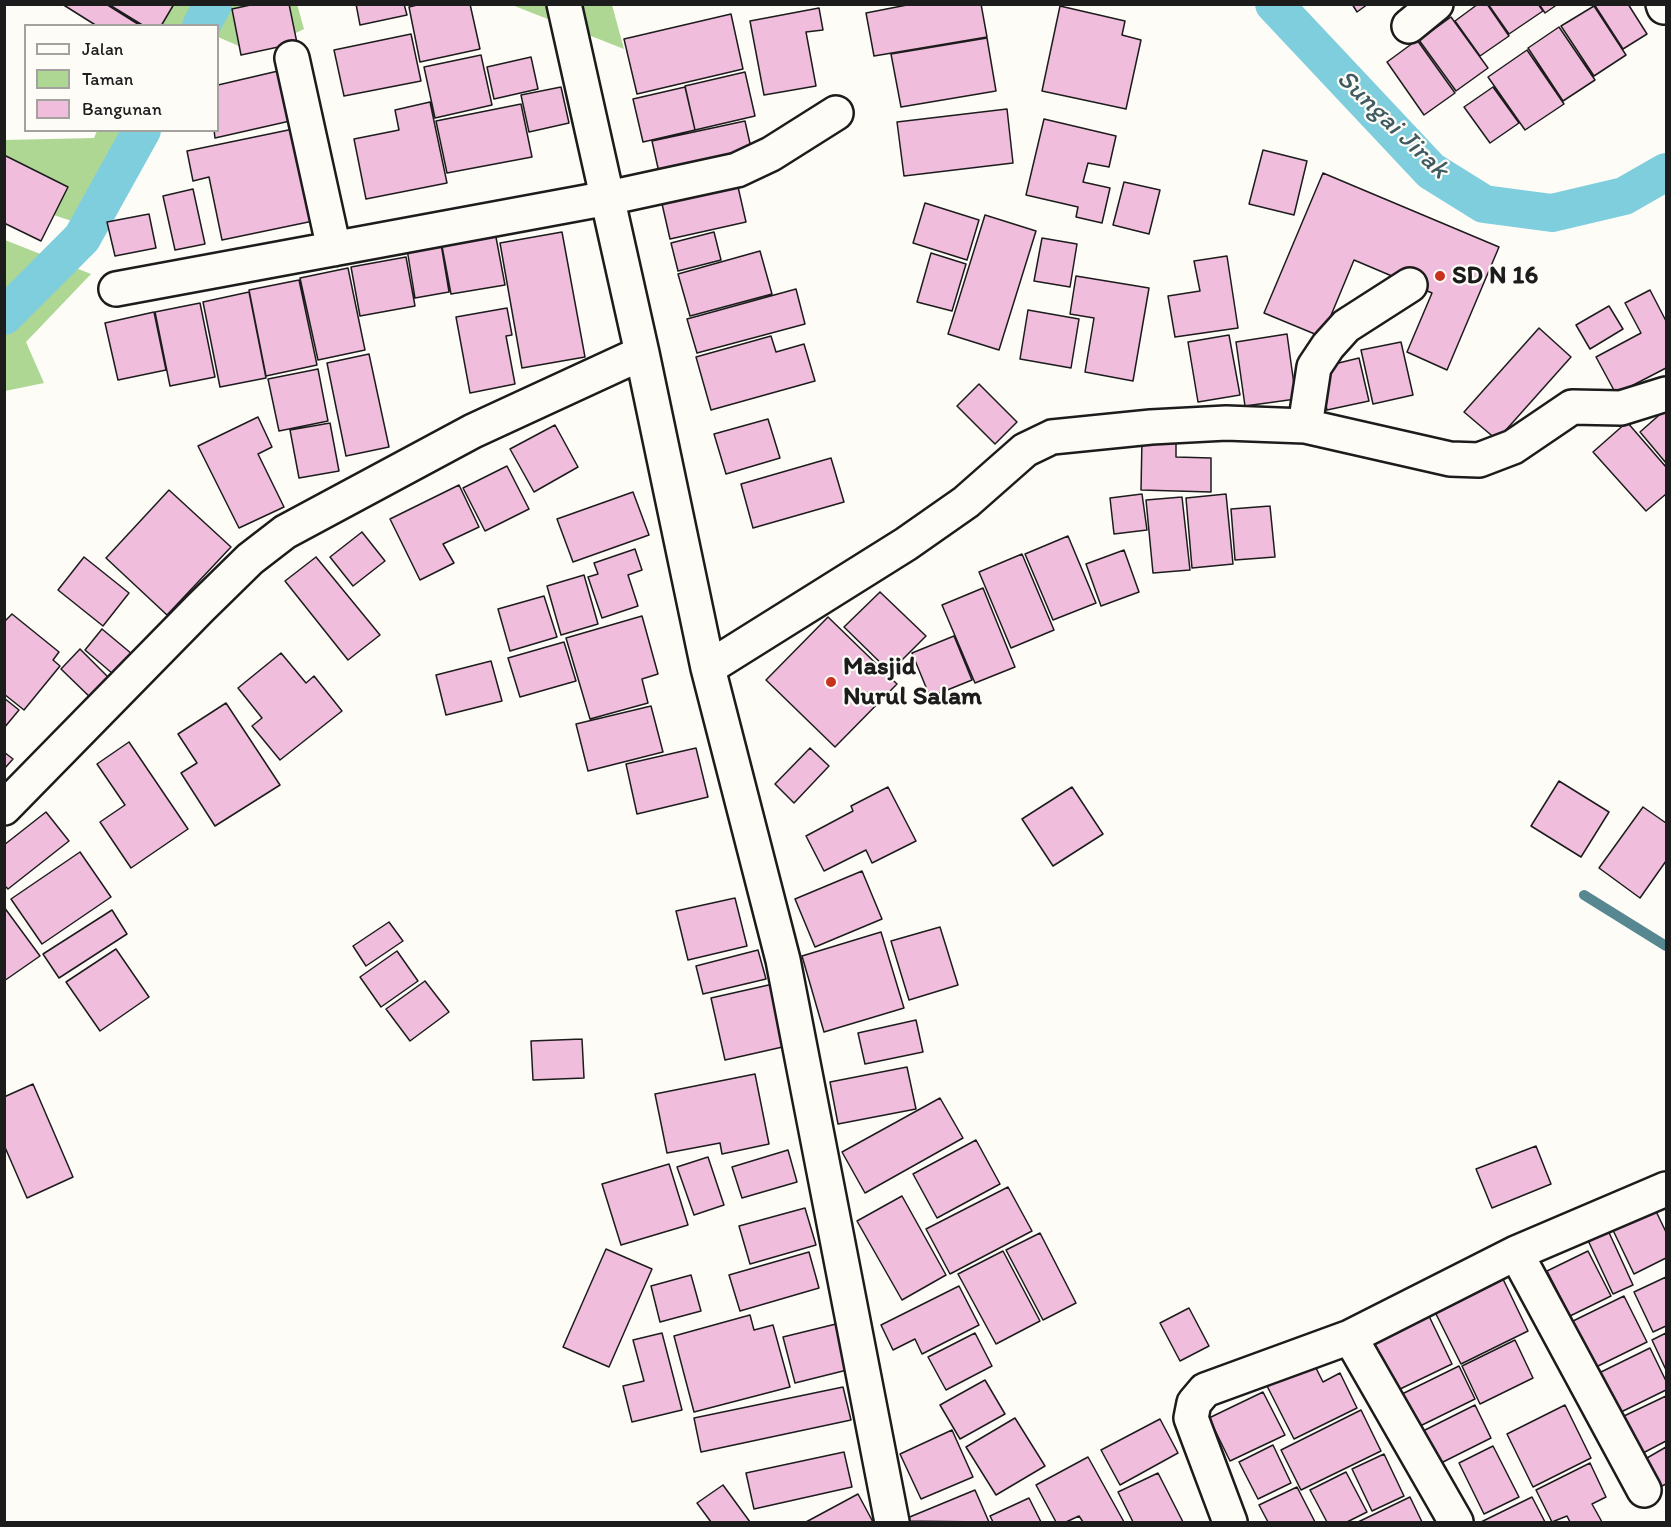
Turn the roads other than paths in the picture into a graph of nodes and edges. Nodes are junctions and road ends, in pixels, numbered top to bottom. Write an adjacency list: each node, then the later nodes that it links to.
1 (1436, 4): 3 (street)
2 (565, 12): 6 (street)
3 (1408, 26)
4 (292, 58): 7 (street)
5 (836, 113): 6 (street)
6 (608, 198): 7 (street); 10 (street)
7 (334, 249): 9 (street)
8 (1410, 285): 12 (street)
9 (116, 290)
10 (642, 353): 13 (street); 14 (street)
11 (1666, 394): 12 (street)
12 (1305, 426): 13 (street)
13 (708, 668): 19 (street)
14 (4, 808)
15 (1666, 1189): 16 (street)
16 (1516, 1254): 17 (street); 18 (street)
17 (1350, 1337): 20 (street); 21 (street)
18 (1644, 1490)
19 (892, 1522)
20 (1230, 1522)
21 (1456, 1522)

